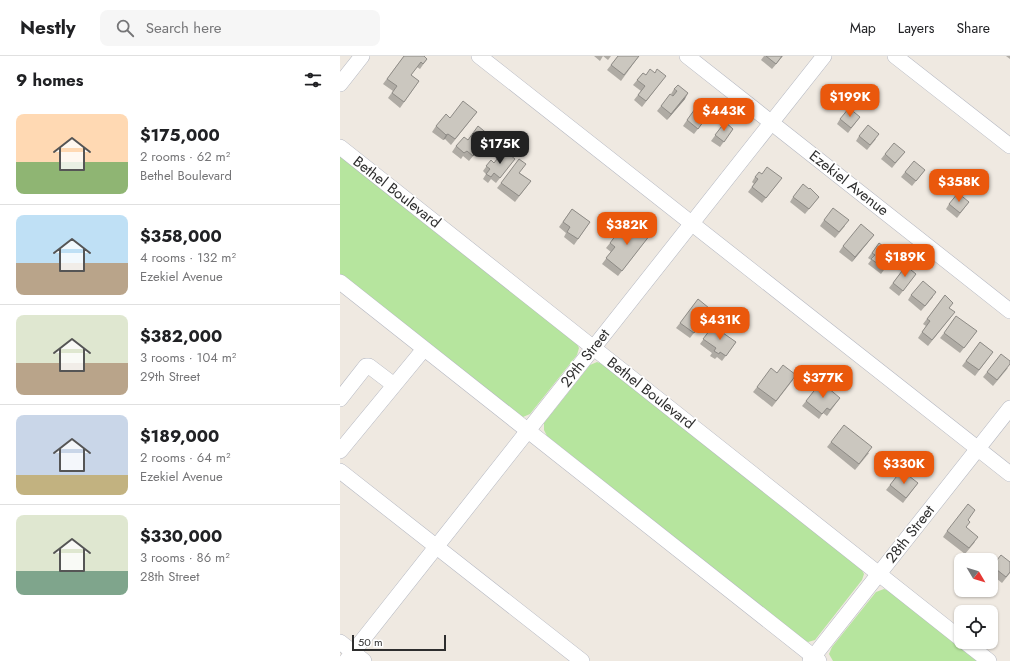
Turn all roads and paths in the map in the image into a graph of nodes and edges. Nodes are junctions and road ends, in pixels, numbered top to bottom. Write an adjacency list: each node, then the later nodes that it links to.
1 (362, 56): 6 (street)
2 (479, 56): 10 (street)
3 (687, 56): 7 (street, Ezekiel Avenue)
4 (824, 56): 7 (street, 29th Street)
5 (895, 56): 8 (street)
6 (340, 84)
7 (772, 123): 10 (street, 29th Street); 12 (street, Ezekiel Avenue)
8 (1010, 146)
9 (340, 147): 13 (street, Bethel Boulevard)
10 (692, 224): 13 (street, 29th Street); 19 (street)
11 (340, 282): 14 (street)
12 (1010, 311)
13 (594, 348): 18 (street, 29th Street); 24 (street, Bethel Boulevard)
14 (424, 349): 15 (street); 18 (street)
15 (394, 385): 16 (street); 20 (street)
16 (340, 399)
17 (1010, 408): 19 (street, 28th Street)
18 (528, 431): 23 (street, 29th Street); 29 (street)
19 (978, 448): 22 (street); 24 (street, 28th Street)
20 (340, 451)
21 (340, 470): 23 (street)
22 (1010, 474)
23 (436, 546): 28 (street, 29th Street); 30 (street)
24 (879, 574): 25 (street, Bethel Boulevard); 29 (street, 28th Street)
25 (954, 633)
26 (340, 642): 28 (street)
27 (974, 649): 31 (street)
28 (354, 658)
29 (814, 659)
30 (582, 661)
31 (989, 661)

